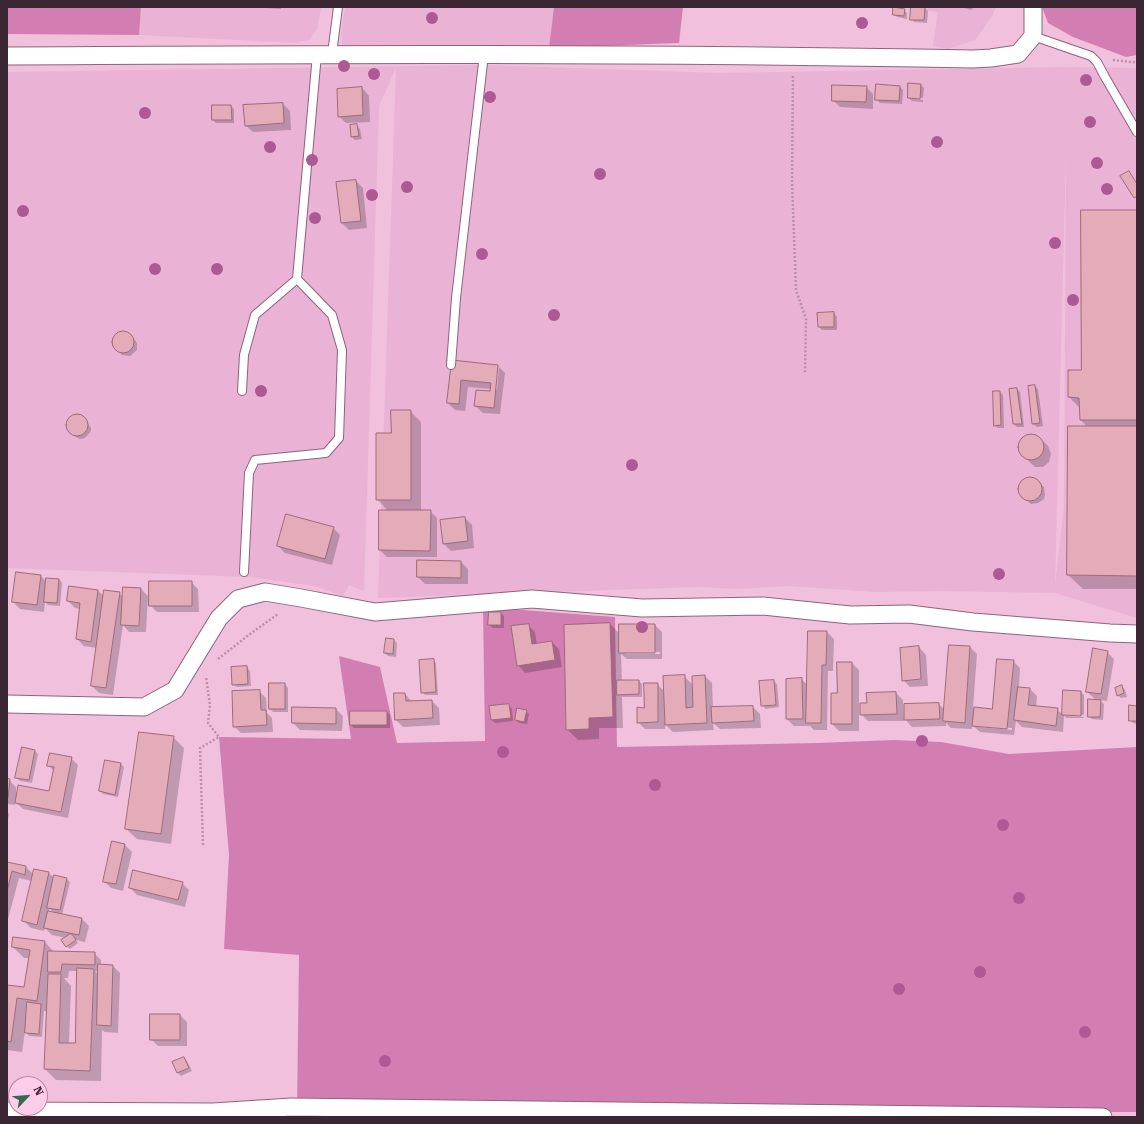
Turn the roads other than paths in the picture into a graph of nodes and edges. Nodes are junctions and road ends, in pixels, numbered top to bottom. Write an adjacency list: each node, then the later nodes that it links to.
1 (338, 7): 4 (lane)
2 (1034, 7): 3 (street)
3 (1033, 36): 5 (street); 7 (lane)
4 (324, 54): 5 (street); 6 (street); 8 (lane)
5 (484, 54): 9 (lane)
6 (7, 56)
7 (1137, 132)
8 (297, 279): 10 (lane); 11 (lane)
9 (451, 365)
10 (242, 391)
11 (244, 572)
12 (1137, 634): 13 (street)
13 (7, 704)
14 (7, 1111): 15 (street)
15 (290, 1112): 16 (street)
16 (1103, 1117)

